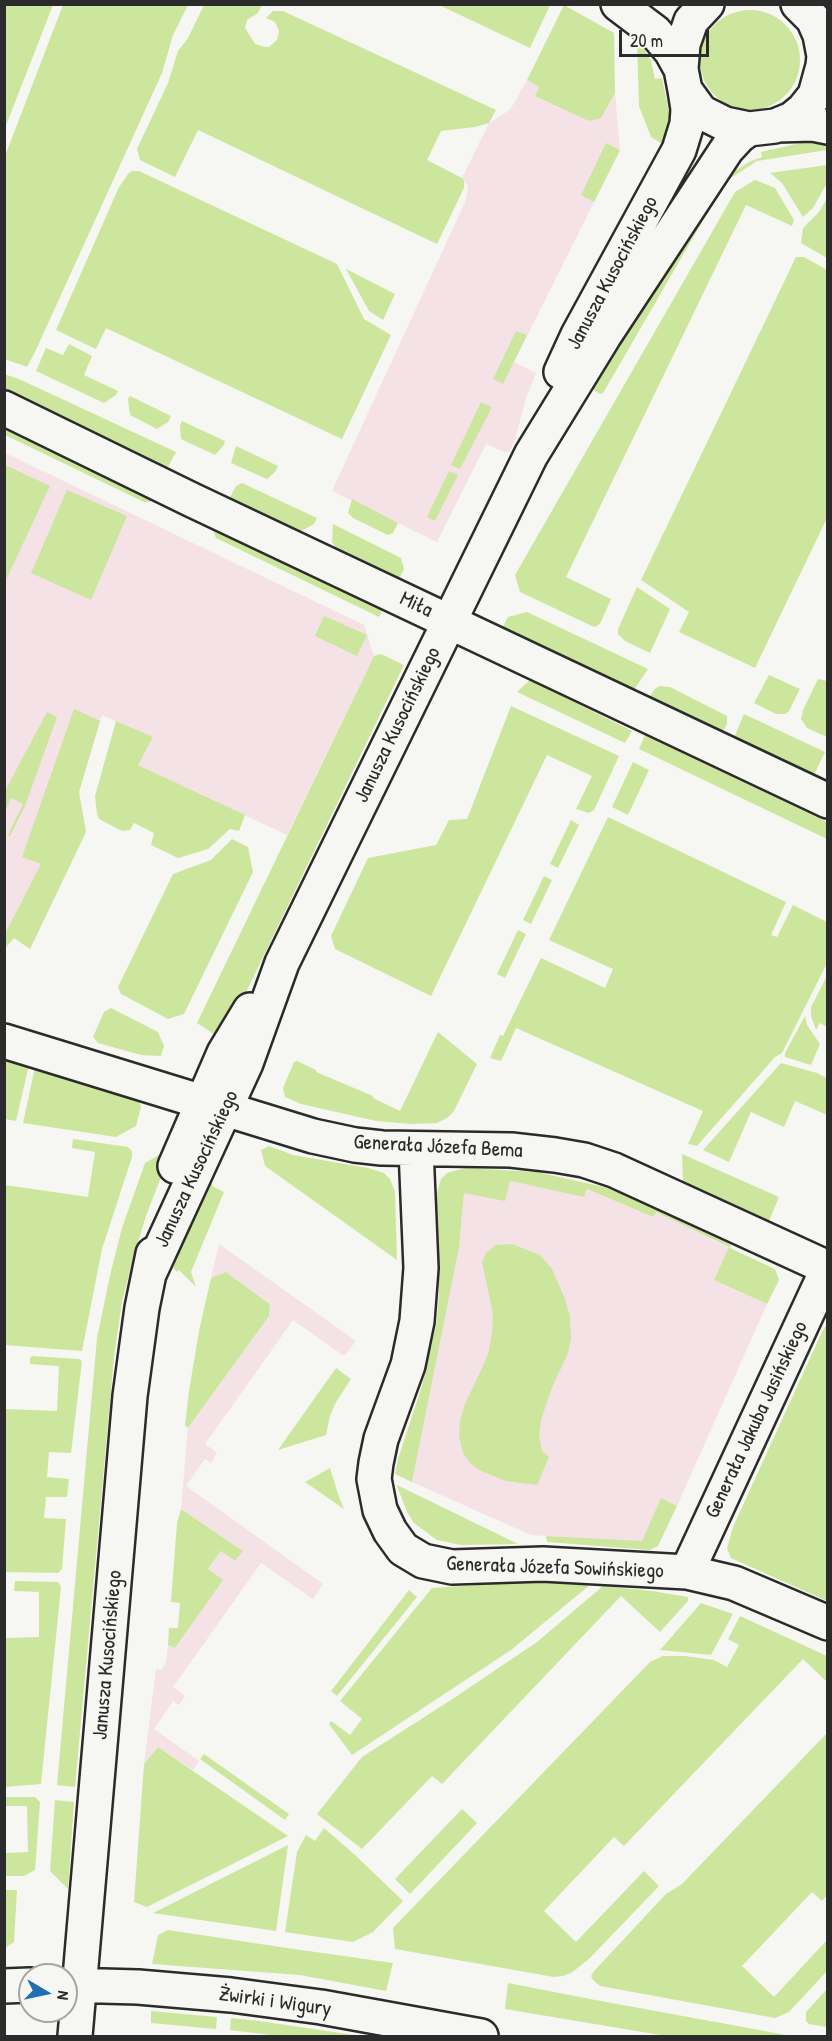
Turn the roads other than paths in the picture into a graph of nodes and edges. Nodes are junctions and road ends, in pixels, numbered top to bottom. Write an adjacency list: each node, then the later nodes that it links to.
1 (618, 4): 5 (street)
2 (707, 4): 5 (street, Janusza Kusocińskiego)
3 (807, 9): 4 (street)
4 (826, 59): 6 (street, Janusza Kusocińskiego)
5 (683, 80): 6 (street); 9 (street, Janusza Kusocińskiego)
6 (762, 127): 7 (street); 9 (street, Janusza Kusocińskiego)
7 (828, 127)
8 (4, 408): 10 (street, Miła)
9 (531, 455): 10 (street, Janusza Kusocińskiego)
10 (449, 621): 11 (street, Miła); 13 (street, Janusza Kusocińskiego)
11 (828, 801)
12 (4, 1041): 13 (street, Generała Józefa Bema)
13 (213, 1105): 14 (street, Generała Józefa Bema); 18 (street, Janusza Kusocińskiego)
14 (416, 1149): 15 (street, Generała Józefa Bema); 16 (street, Generała Józefa Sowińskiego)
15 (828, 1268): 16 (street, Generała Jakuba Jasińskiego)
16 (687, 1572): 17 (street, Generała Józefa Sowińskiego)
17 (828, 1623)
18 (75, 1963)
19 (78, 1985): 20 (street, Żwirki i Wigury)
20 (481, 2037)

